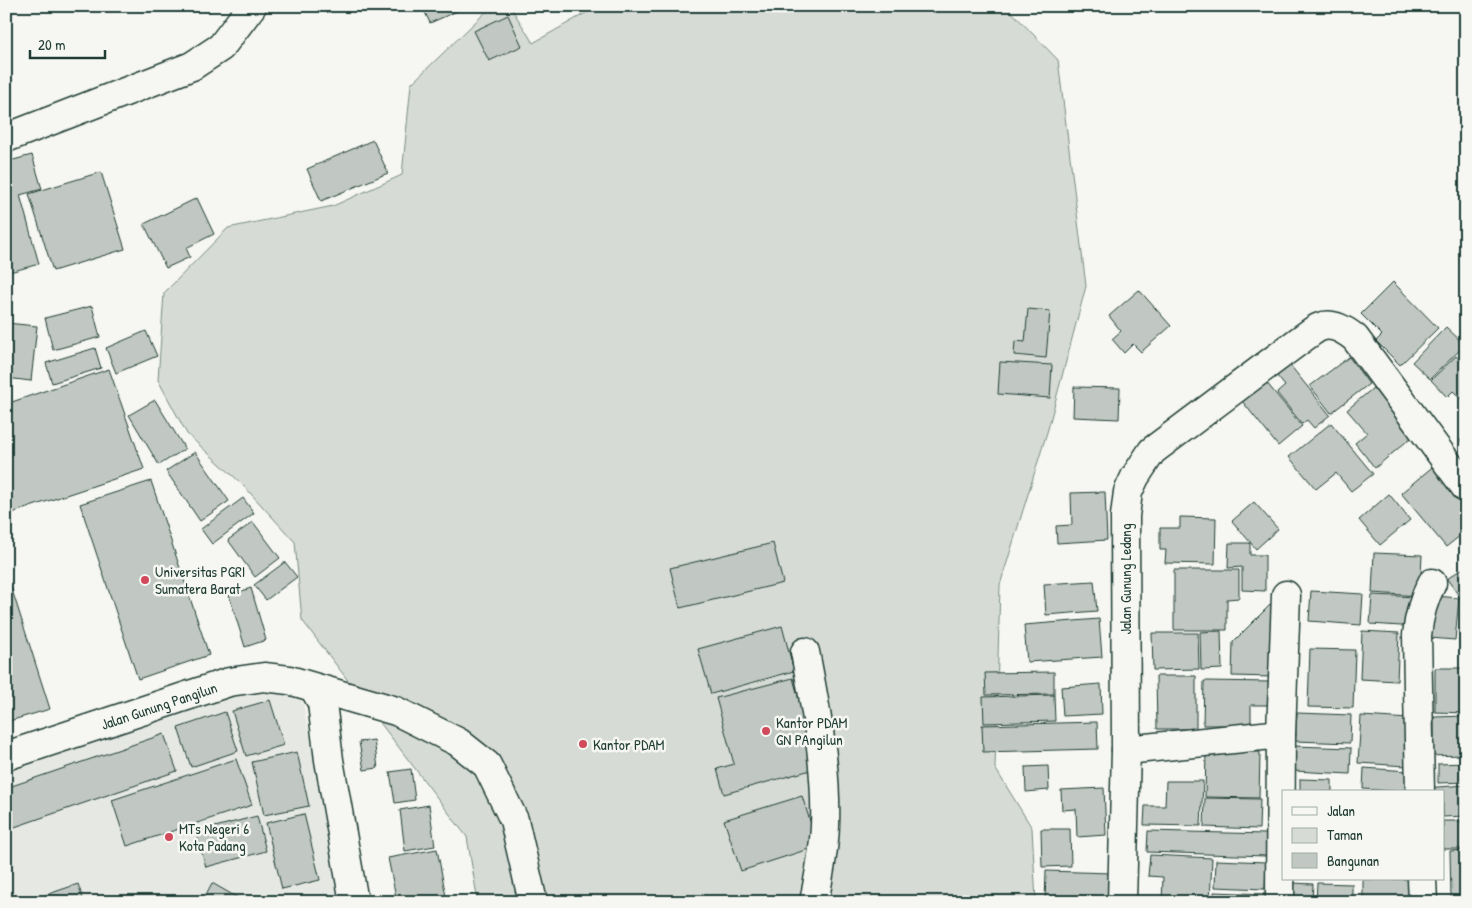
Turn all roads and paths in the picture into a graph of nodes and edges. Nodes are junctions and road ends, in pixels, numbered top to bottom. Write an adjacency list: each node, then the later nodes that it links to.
1 (252, 6): 2 (street)
2 (6, 138)
3 (1466, 488): 9 (street, Jalan Gunung Ledang)
4 (1432, 583): 11 (street)
5 (1286, 595): 8 (street)
6 (805, 652): 15 (street)
7 (314, 688): 10 (street, Jalan Gunung Pangilun); 13 (street); 14 (street, Jalan Gunung Pangilun)
8 (1281, 734): 9 (street); 17 (street)
9 (1126, 750): 16 (street, Jalan Gunung Ledang)
10 (6, 756)
11 (1420, 790)
12 (1422, 880): 18 (street)
13 (354, 902)
14 (533, 902)
15 (814, 902)
16 (1122, 902)
17 (1280, 902)
18 (1423, 902)

